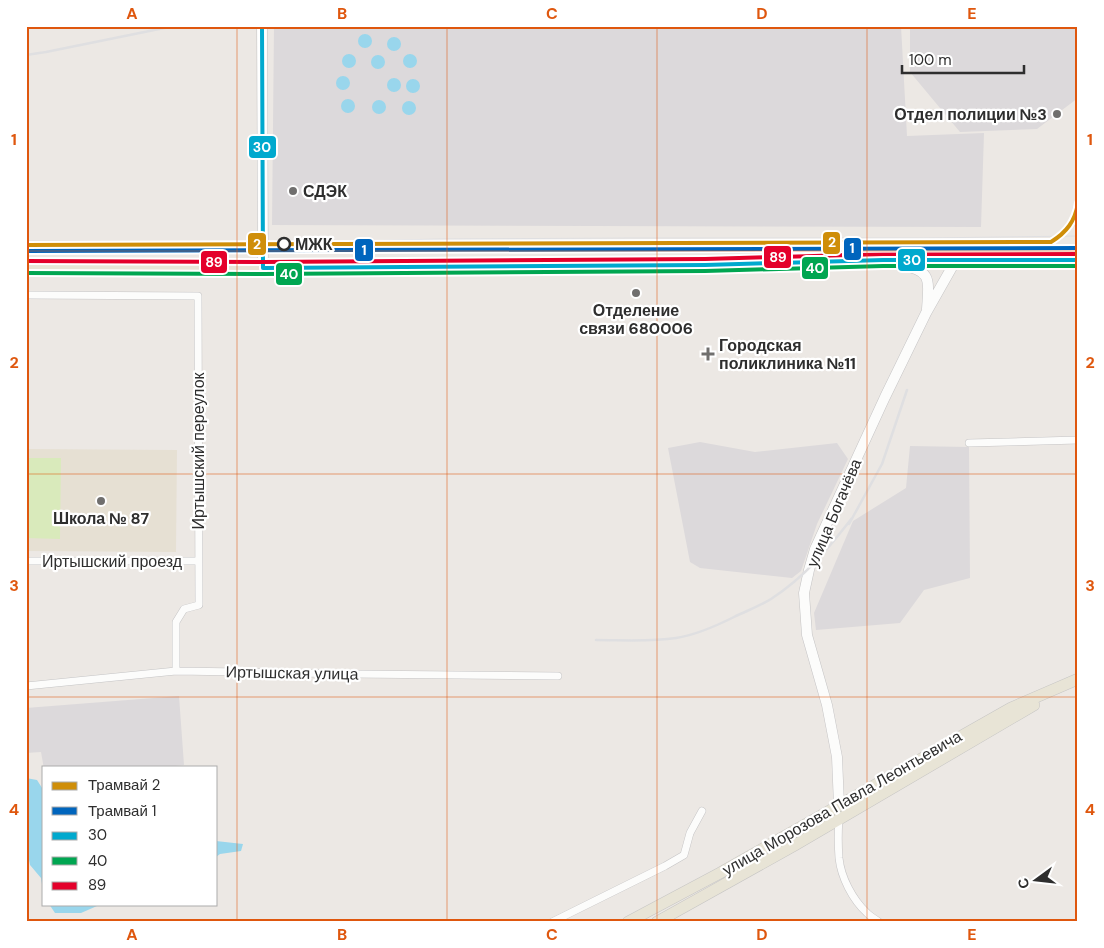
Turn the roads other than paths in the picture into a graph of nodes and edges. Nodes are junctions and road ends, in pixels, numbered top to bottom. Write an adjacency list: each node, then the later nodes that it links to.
1 (262, 26): 6 (street)
2 (883, 260): 3 (main road); 6 (main road); 8 (street)
3 (956, 260): 4 (main road); 8 (street, улица Богачёва)
4 (1078, 260)
5 (26, 267): 6 (main road)
6 (263, 268)
7 (26, 296): 11 (street, Иртышский переулок)
8 (926, 313): 18 (street, улица Богачёва)
9 (1078, 440): 10 (street)
10 (969, 443)
11 (198, 561): 12 (street, Иртышский проезд); 13 (street, Иртышский переулок)
12 (26, 562)
13 (176, 671): 14 (street, Иртышская улица); 16 (street, Иртышская улица)
14 (558, 676)
15 (1078, 679): 17 (main road, улица Морозова Павла Леонтьевича)
16 (26, 686)
17 (1057, 687): 18 (main road, улица Морозова Павла Леонтьевича); 20 (main road, улица Морозова Павла Леонтьевича)
18 (839, 805): 20 (street, улица Богачёва); 22 (main road, улица Морозова Павла Леонтьевича)
19 (702, 811): 21 (street)
20 (839, 819): 23 (main road, улица Морозова Павла Леонтьевича); 24 (street, улица Богачёва)
21 (552, 922)
22 (628, 922)
23 (657, 922)
24 (879, 922)

